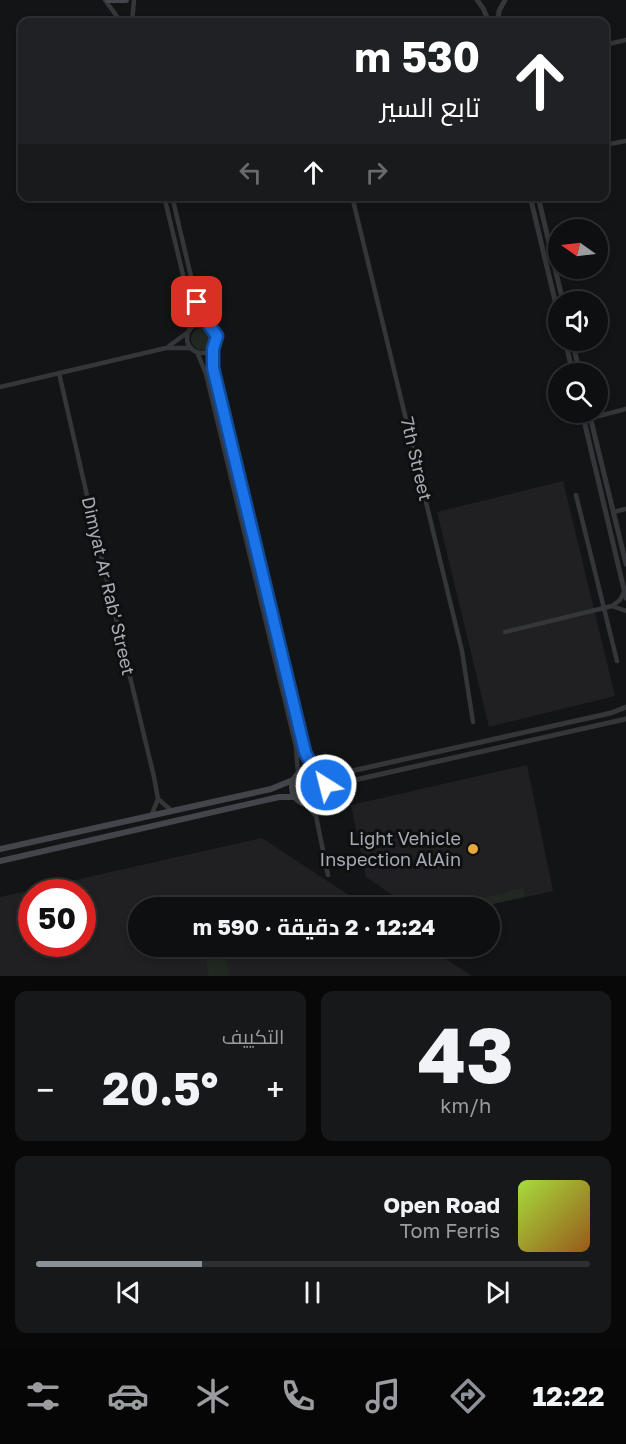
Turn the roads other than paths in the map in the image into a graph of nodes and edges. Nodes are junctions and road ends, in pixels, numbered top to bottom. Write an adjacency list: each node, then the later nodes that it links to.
1 (107, 0): 2 (main road); 6 (street)
2 (126, 0)
3 (134, 0): 7 (street)
4 (477, 0): 8 (street)
5 (505, 0): 9 (street)
6 (118, 18)
7 (132, 18)
8 (487, 18)
9 (498, 18)
10 (626, 40): 11 (street)
11 (609, 44)
12 (626, 141): 13 (street)
13 (609, 144)
14 (165, 201): 22 (street)
15 (173, 201): 21 (street)
16 (353, 201): 46 (street, 7th Street)
17 (531, 201): 19 (street)
18 (539, 201): 20 (street)
19 (553, 291)
20 (560, 291)
21 (208, 325): 22 (street); 25 (street)
22 (189, 331): 23 (street); 24 (street)
23 (166, 348): 24 (street); 27 (street)
24 (190, 348): 26 (street)
25 (213, 349): 26 (street); 48 (street)
26 (197, 352): 47 (street)
27 (59, 373): 28 (street); 52 (street, Dimyat Ar Rab' Street)
28 (0, 387)
29 (626, 409): 30 (street)
30 (608, 412)
31 (585, 423): 37 (street)
32 (592, 423): 35 (street)
33 (576, 495): 40 (street)
34 (626, 509): 35 (street)
35 (613, 512): 36 (street)
36 (626, 564)
37 (624, 591): 38 (street); 39 (street)
38 (626, 598)
39 (612, 606): 40 (street); 41 (street)
40 (604, 608): 42 (street); 43 (street)
41 (626, 611)
42 (505, 633)
43 (617, 662)
44 (626, 707): 48 (street)
45 (626, 719): 50 (street)
46 (473, 722)
47 (298, 773): 48 (main road); 49 (main road)
48 (319, 773): 50 (main road)
49 (293, 780): 51 (main road); 54 (main road)
50 (323, 796): 53 (main road); 56 (street)
51 (295, 797): 53 (main road); 58 (main road)
52 (158, 799): 54 (street); 55 (street)
53 (304, 803): 56 (street)
54 (172, 811): 55 (main road)
55 (151, 816): 57 (main road)
56 (316, 816): 59 (street)
57 (0, 849)
58 (0, 861)
59 (328, 874)

